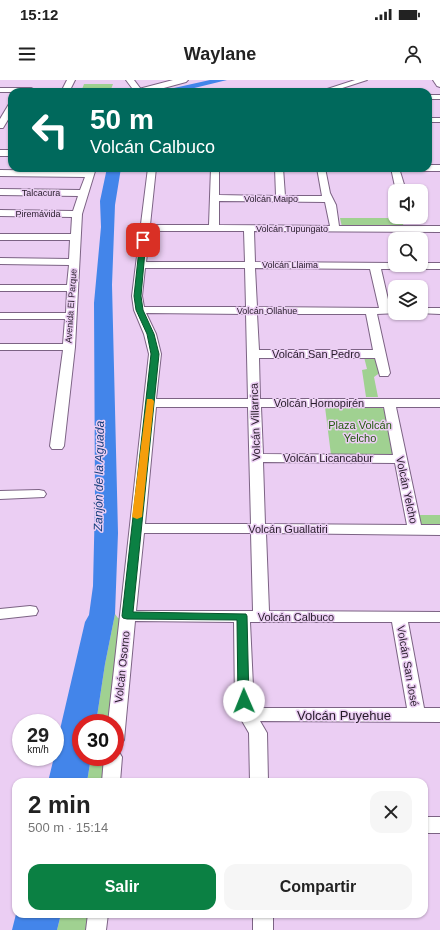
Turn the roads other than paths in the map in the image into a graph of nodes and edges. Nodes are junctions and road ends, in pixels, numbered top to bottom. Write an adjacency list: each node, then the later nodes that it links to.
1 (178, 80): 5 (street)
2 (363, 80): 6 (street)
3 (438, 80): 4 (street)
4 (440, 84)
5 (152, 88)
6 (336, 88)
7 (8, 110): 8 (street)
8 (0, 126)
9 (46, 172): 16 (street)
10 (91, 172): 19 (street, Avenida El Parque)
11 (152, 172): 25 (street, Volcán Osorno)
12 (215, 172): 20 (street)
13 (279, 172): 21 (street)
14 (322, 172): 22 (street)
15 (396, 172): 17 (street)
16 (0, 173)
17 (399, 184)
18 (0, 192): 19 (street, Talcacura)
19 (83, 193): 24 (street, Avenida El Parque)
20 (215, 198): 21 (street, Volcán Maipo); 26 (street)
21 (281, 199): 22 (street, Volcán Maipo)
22 (328, 199): 28 (street)
23 (0, 214): 24 (street, Piremávida)
24 (77, 214): 33 (street, Avenida El Parque)
25 (145, 228): 26 (street, Volcán Tupungato); 36 (street, Volcán Osorno)
26 (214, 228): 27 (street, Volcán Tupungato)
27 (249, 228): 28 (street, Volcán Tupungato); 37 (street, Volcán Villarrica)
28 (335, 229): 30 (street, Volcán Tupungato)
29 (440, 229): 31 (street, Volcán Tupungato)
30 (388, 232)
31 (424, 232)
32 (0, 236): 33 (street)
33 (75, 237): 35 (street, Avenida El Parque)
34 (0, 261): 35 (street)
35 (74, 262): 43 (street, Avenida El Parque)
36 (140, 265): 37 (street, Volcán Llaima); 45 (street, Volcán Osorno)
37 (250, 265): 39 (street, Volcán Llaima); 46 (street, Volcán Villarrica)
38 (428, 265): 41 (street, Volcán Llaima)
39 (375, 266): 40 (street, Volcán Llaima); 44 (street)
40 (388, 266)
41 (440, 266)
42 (0, 288): 43 (street)
43 (72, 288): 52 (street, Avenida El Parque)
44 (388, 305)
45 (139, 310): 46 (street, Volcán Ollahue); 58 (street, Volcán Osorno)
46 (252, 310): 47 (street, Volcán Ollahue); 55 (street, Volcán Villarrica)
47 (371, 311): 48 (street, Volcán Ollahue); 56 (street)
48 (388, 311)
49 (428, 311): 50 (street)
50 (440, 311)
51 (0, 316): 52 (street)
52 (71, 316): 54 (street, Avenida El Parque)
53 (0, 347): 54 (street)
54 (69, 347): 62 (street, Avenida El Parque)
55 (253, 354): 56 (street, Volcán San Pedro); 59 (street, Volcán Villarrica)
56 (380, 354): 57 (street)
57 (384, 373)
58 (149, 403): 59 (street, Volcán Hornopirén); 67 (street, Volcán Osorno)
59 (254, 403): 61 (street, Volcán Hornopirén); 63 (street, Volcán Villarrica)
60 (440, 403): 61 (street, Volcán Hornopirén)
61 (389, 404): 64 (street, Volcán Yelcho)
62 (57, 446)
63 (256, 458): 64 (street, Volcán Licancabur); 68 (street, Volcán Villarrica)
64 (400, 459): 69 (street, Volcán Yelcho)
65 (39, 494): 66 (street)
66 (0, 495)
67 (136, 528): 68 (street, Volcán Guallatiri); 73 (street, Volcán Osorno)
68 (258, 529): 69 (street, Volcán Guallatiri); 75 (street, Volcán Villarrica)
69 (415, 530): 70 (street, Volcán Guallatiri)
70 (440, 530)
71 (30, 611): 72 (street)
72 (0, 614)
73 (127, 616): 74 (street, Volcán Calbuco); 78 (street, Volcán Osorno)
74 (242, 616): 75 (street, Volcán Calbuco); 79 (street)
75 (260, 616): 76 (street, Volcán Calbuco)
76 (400, 617): 77 (street, Volcán Calbuco); 80 (street, Volcán San José)
77 (440, 617)
78 (118, 714)
79 (247, 714): 80 (street, Volcán Puyehue); 84 (street)
80 (416, 715): 81 (street, Volcán Puyehue)
81 (440, 715)
82 (112, 766): 83 (street)
83 (111, 778)
84 (259, 778)
85 (428, 825): 86 (street)
86 (440, 825)
87 (98, 918): 89 (street)
88 (263, 918): 90 (street)
89 (96, 930)
90 (263, 930)

